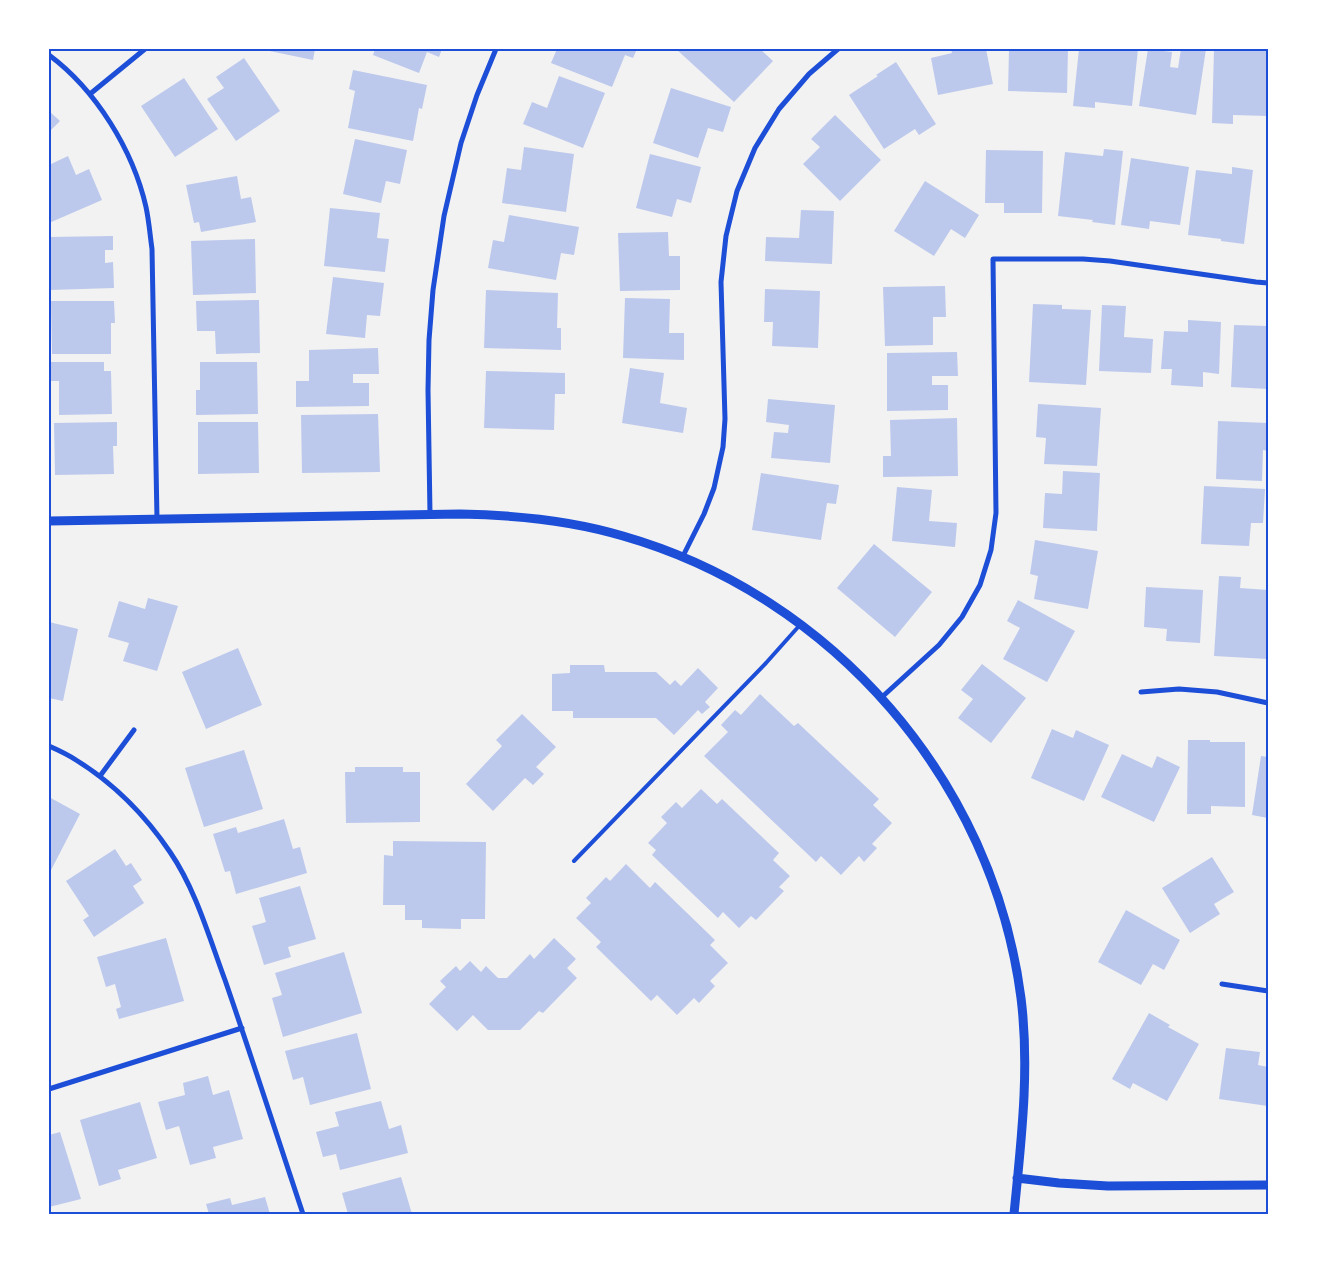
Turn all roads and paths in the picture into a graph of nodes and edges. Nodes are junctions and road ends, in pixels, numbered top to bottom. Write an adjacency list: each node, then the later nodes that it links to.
1 (145, 49): 5 (street)
2 (496, 49): 7 (street)
3 (838, 49): 10 (street)
4 (49, 55): 5 (street)
5 (90, 94): 8 (street)
6 (1268, 283): 13 (street)
7 (430, 514): 8 (street); 10 (street)
8 (157, 519): 9 (street)
9 (49, 521)
10 (683, 556): 11 (street)
11 (801, 624): 13 (street); 18 (lane)
12 (1141, 692): 14 (street)
13 (882, 697): 23 (street)
14 (1268, 702)
15 (134, 730): 17 (street)
16 (49, 746): 17 (street)
17 (100, 776): 21 (street)
18 (574, 861)
19 (1222, 984): 20 (street)
20 (1268, 991)
21 (242, 1028): 22 (street); 25 (street)
22 (49, 1089)
23 (1017, 1178): 24 (street); 26 (street)
24 (1268, 1185)
25 (303, 1214)
26 (1014, 1214)

